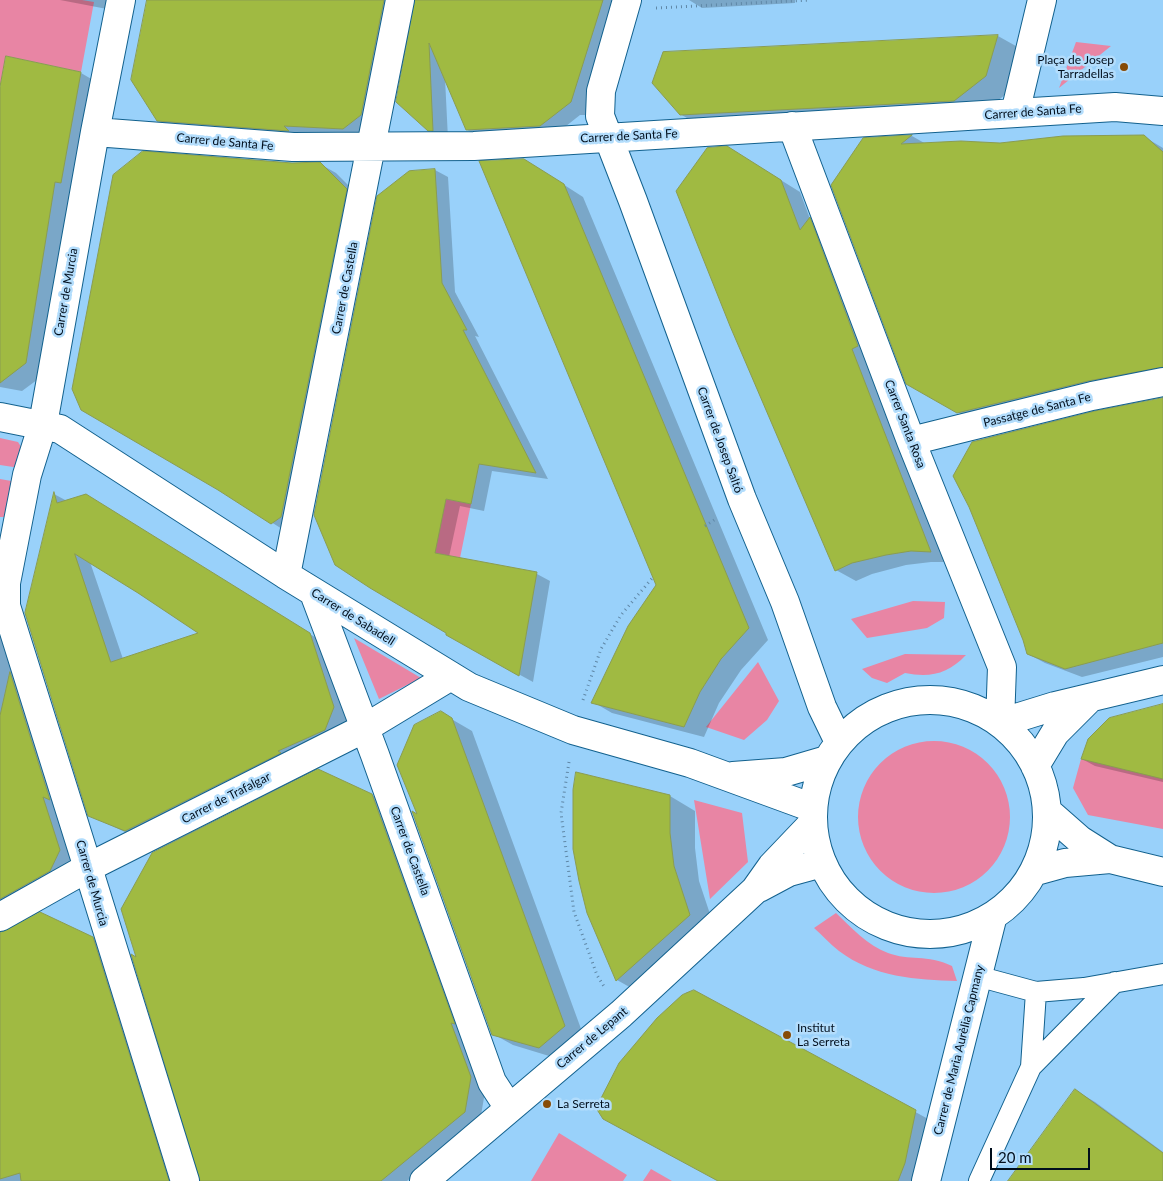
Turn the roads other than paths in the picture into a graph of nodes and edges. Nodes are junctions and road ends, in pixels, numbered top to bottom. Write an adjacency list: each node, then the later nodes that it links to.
1 (121, 0): 8 (street, Carrer de Murcia)
2 (400, 0): 10 (street, Carrer de Castella)
3 (1042, 0): 6 (street)
4 (626, 5): 9 (street, Carrer de Josep Saltó)
5 (1163, 111): 6 (street, Carrer de Santa Fe)
6 (1015, 113): 7 (street, Carrer de Santa Fe)
7 (792, 126): 9 (street, Carrer de Santa Fe); 14 (street, Carrer Santa Rosa)
8 (94, 132): 10 (street, Carrer de Santa Fe); 13 (street, Carrer de Murcia)
9 (610, 138): 10 (street, Carrer de Santa Fe); 23 (street, Carrer de Josep Saltó)
10 (373, 146): 16 (street, Carrer de Castella)
11 (1163, 382): 14 (street, Passatge de Santa Fe)
12 (0, 417): 13 (street, Carrer de Sabadell)
13 (42, 424): 15 (street, Carrer de Murcia); 16 (street, Carrer de Sabadell)
14 (911, 441): 21 (street, Carrer Santa Rosa)
15 (3, 575): 30 (street, Carrer de Murcia)
16 (286, 575): 17 (street, Carrer de Sabadell)
17 (314, 593): 18 (street, Carrer de Sabadell); 22 (street, Carrer de Castella)
18 (451, 676): 22 (street, Carrer de Trafalgar); 25 (street, Carrer de Sabadell)
19 (1163, 680): 20 (street)
20 (1091, 697): 21 (street); 24 (street)
21 (1000, 723): 23 (street); 24 (street)
22 (365, 728): 30 (street, Carrer de Trafalgar); 41 (street, Carrer de Castella)
23 (832, 750): 25 (street, Carrer de Sabadell); 27 (street)
24 (1035, 766): 26 (street)
25 (727, 776): 27 (street, Carrer de Sabadell)
26 (1047, 811): 28 (street); 31 (street)
27 (813, 816): 29 (street); 33 (street, Carrer de Lepant)
28 (1110, 860): 31 (street); 32 (street)
29 (822, 863): 33 (street, Carrer de Lepant); 35 (street)
30 (89, 867): 34 (street, Carrer de Trafalgar); 42 (street, Carrer de Murcia)
31 (1036, 871): 35 (street)
32 (1163, 872)
33 (755, 890): 41 (street, Carrer de Lepant)
34 (0, 917)
35 (992, 919): 37 (street, Carrer de Maria Aurèlia Capmany)
36 (1163, 974): 38 (lane)
37 (977, 976): 39 (lane); 44 (street, Carrer de Maria Aurèlia Capmany)
38 (1115, 982): 39 (lane); 40 (lane)
39 (1036, 992): 40 (lane)
40 (1031, 1067): 45 (lane)
41 (509, 1108): 43 (street, Carrer de Lepant)
42 (185, 1181)
43 (424, 1181)
44 (926, 1181)
45 (979, 1181)

